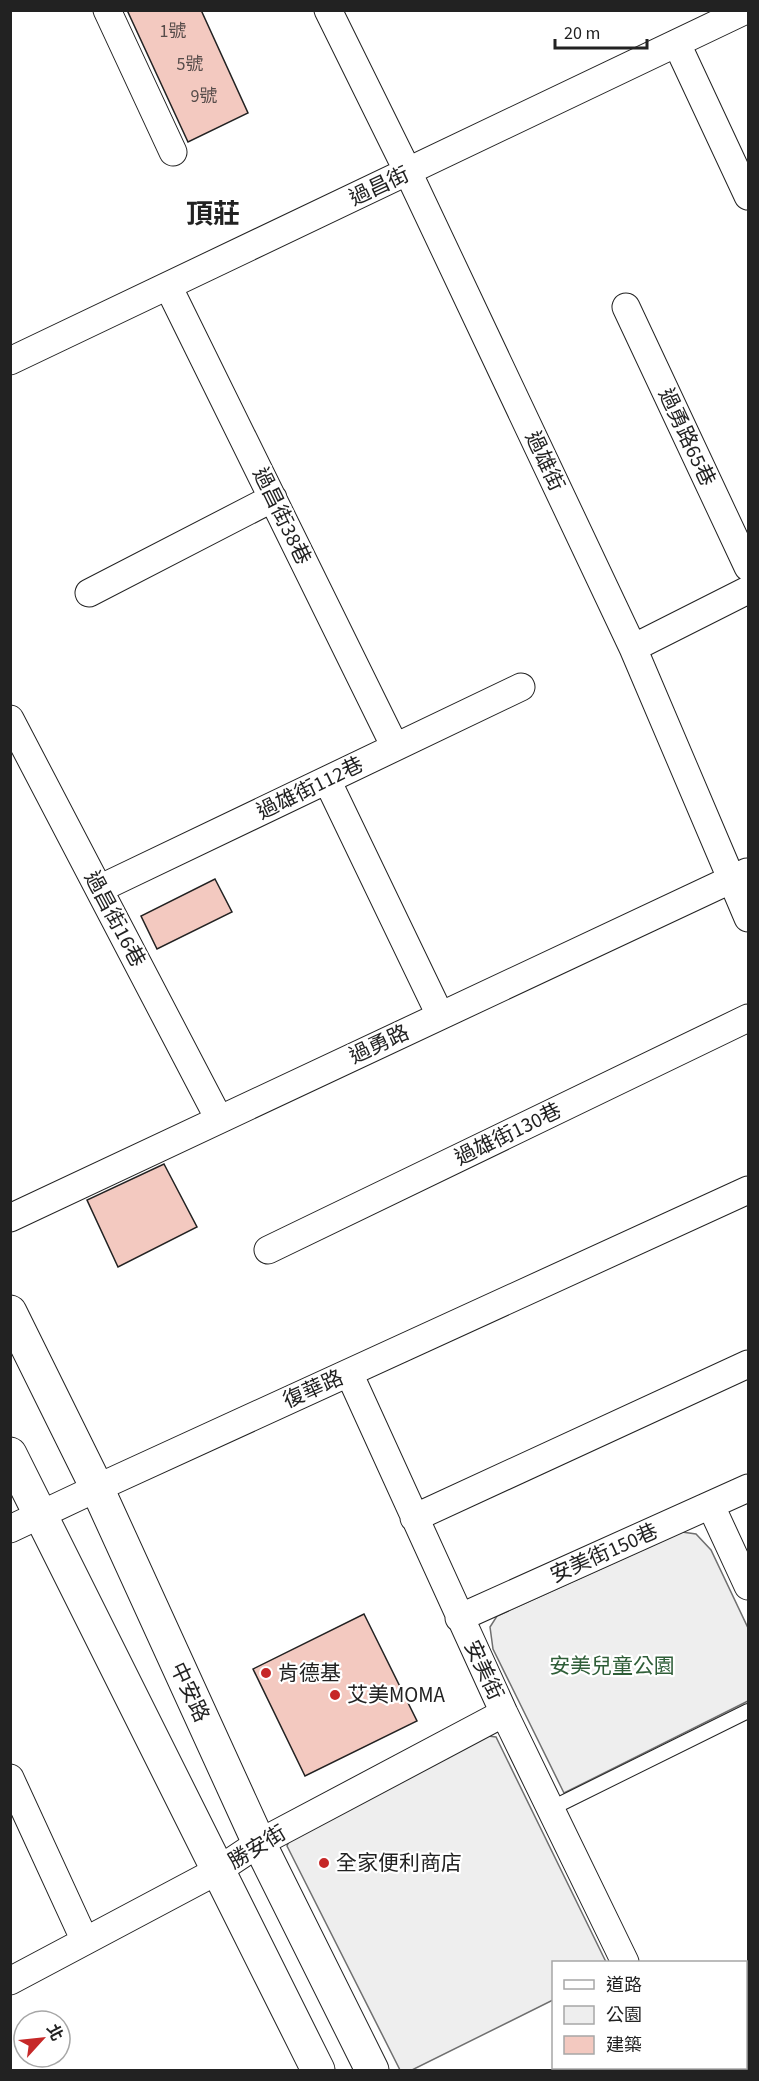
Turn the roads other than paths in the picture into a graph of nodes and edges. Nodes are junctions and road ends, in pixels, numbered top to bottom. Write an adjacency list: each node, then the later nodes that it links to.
1 (107, 10): 5 (street)
2 (328, 10): 6 (street, 過雄街)
3 (746, 10): 4 (street, 過昌街)
4 (677, 44): 6 (street, 過昌街); 7 (street)
5 (173, 152)
6 (408, 172): 8 (street, 過昌街); 15 (street, 過雄街)
7 (748, 196)
8 (168, 286): 10 (street, 過昌街); 11 (street, 過昌街38巷)
9 (626, 307): 12 (street, 過勇路65巷)
10 (10, 361)
11 (273, 498): 14 (street); 18 (street, 過昌街38巷)
12 (748, 567)
13 (748, 590): 15 (street)
14 (89, 593)
15 (633, 648): 20 (street, 過雄街)
16 (521, 687): 18 (street, 過雄街112巷)
17 (10, 719): 21 (street, 過昌街16巷)
18 (395, 747): 19 (street, 過雄街112巷)
19 (327, 780): 21 (street, 過雄街112巷); 23 (street)
20 (740, 875): 22 (street, 過雄街); 23 (street, 過勇路)
21 (99, 888): 25 (street, 過昌街16巷)
22 (748, 918)
23 (440, 1016): 25 (street, 過勇路)
24 (748, 1017): 28 (street, 過雄街130巷)
25 (219, 1119): 27 (street, 過勇路)
26 (748, 1190): 31 (street, 復華路)
27 (10, 1218)
28 (268, 1250)
29 (10, 1312): 33 (street, 中安路)
30 (748, 1364): 37 (street)
31 (349, 1373): 33 (street, 復華路); 37 (street, 安美街)
32 (10, 1454): 36 (street)
33 (97, 1488): 36 (street, 復華路); 45 (street, 中安路)
34 (748, 1488): 35 (street, 安美街150巷)
35 (711, 1506): 39 (street); 40 (street, 安美街150巷)
36 (40, 1515): 38 (street, 復華路); 46 (street)
37 (414, 1518): 40 (street, 安美街)
38 (10, 1529)
39 (748, 1586)
40 (459, 1617): 42 (street, 安美街)
41 (748, 1711): 44 (lane)
42 (504, 1713): 44 (street, 安美街); 45 (street, 勝安街)
43 (10, 1778): 47 (street)
44 (550, 1809): 48 (street, 安美街)
45 (259, 1843): 46 (street, 勝安街); 51 (street, 中安路)
46 (217, 1871): 47 (street, 勝安街); 50 (street)
47 (85, 1941): 49 (street, 勝安街)
48 (625, 1961)
49 (10, 1981)
50 (318, 2070)
51 (372, 2070)

